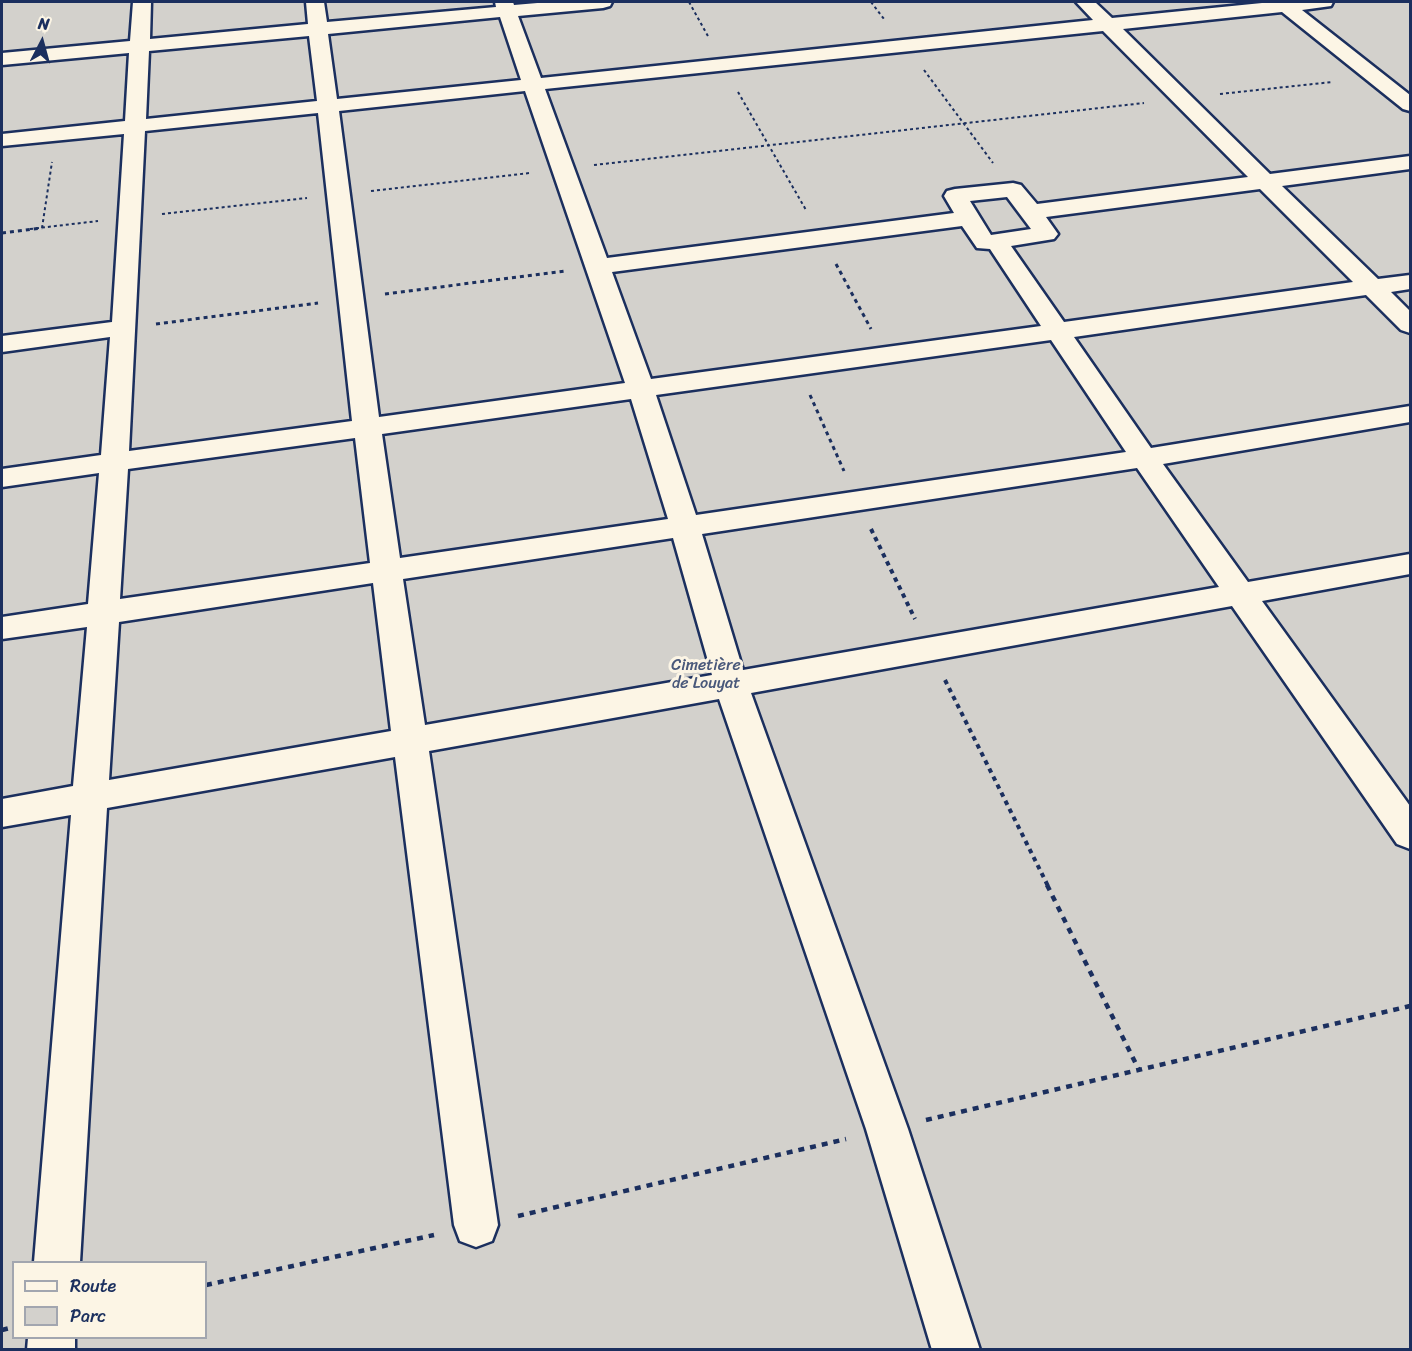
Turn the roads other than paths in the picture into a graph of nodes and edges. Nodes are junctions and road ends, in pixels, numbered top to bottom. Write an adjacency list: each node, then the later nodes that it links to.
1 (142, 2): 9 (lane)
2 (603, 2): 6 (lane)
3 (1085, 2): 8 (lane)
4 (1324, 2): 5 (lane)
5 (1283, 3): 8 (lane); 12 (lane)
6 (506, 6): 7 (lane); 11 (lane)
7 (317, 15): 9 (lane); 13 (lane)
8 (1107, 24): 11 (lane); 17 (lane)
9 (138, 46): 10 (lane); 14 (lane)
10 (2, 59)
11 (533, 84): 13 (lane); 21 (lane)
12 (1410, 105)
13 (326, 106): 14 (lane); 30 (lane)
14 (135, 126): 15 (lane); 25 (lane)
15 (2, 140)
16 (1410, 162): 17 (lane)
17 (1264, 180): 18 (lane); 23 (lane)
18 (1031, 212): 19 (lane); 20 (lane)
19 (969, 218): 20 (lane); 21 (lane)
20 (996, 241): 26 (lane)
21 (599, 266): 28 (lane)
22 (1410, 282): 23 (lane)
23 (1372, 287): 24 (lane); 26 (lane)
24 (1410, 325)
25 (124, 328): 27 (lane); 32 (lane)
26 (1055, 331): 28 (lane); 31 (lane)
27 (2, 344)
28 (640, 389): 30 (lane); 34 (lane)
29 (1410, 414): 31 (lane)
30 (367, 427): 32 (lane); 36 (lane)
31 (1144, 458): 34 (lane); 37 (lane)
32 (114, 462): 33 (lane); 38 (lane)
33 (2, 478)
34 (685, 527): 36 (lane); 40 (lane)
35 (1410, 564): 37 (lane)
36 (387, 571): 38 (lane); 41 (lane)
37 (1239, 593): 40 (lane); 44 (lane)
38 (103, 614): 39 (lane); 42 (lane)
39 (2, 628)
40 (730, 682): 41 (lane); 47 (lane)
41 (409, 739): 42 (lane); 45 (lane)
42 (90, 797): 43 (lane); 46 (lane)
43 (2, 813)
44 (1410, 834)
45 (477, 1225)
46 (57, 1261)
47 (956, 1350)

